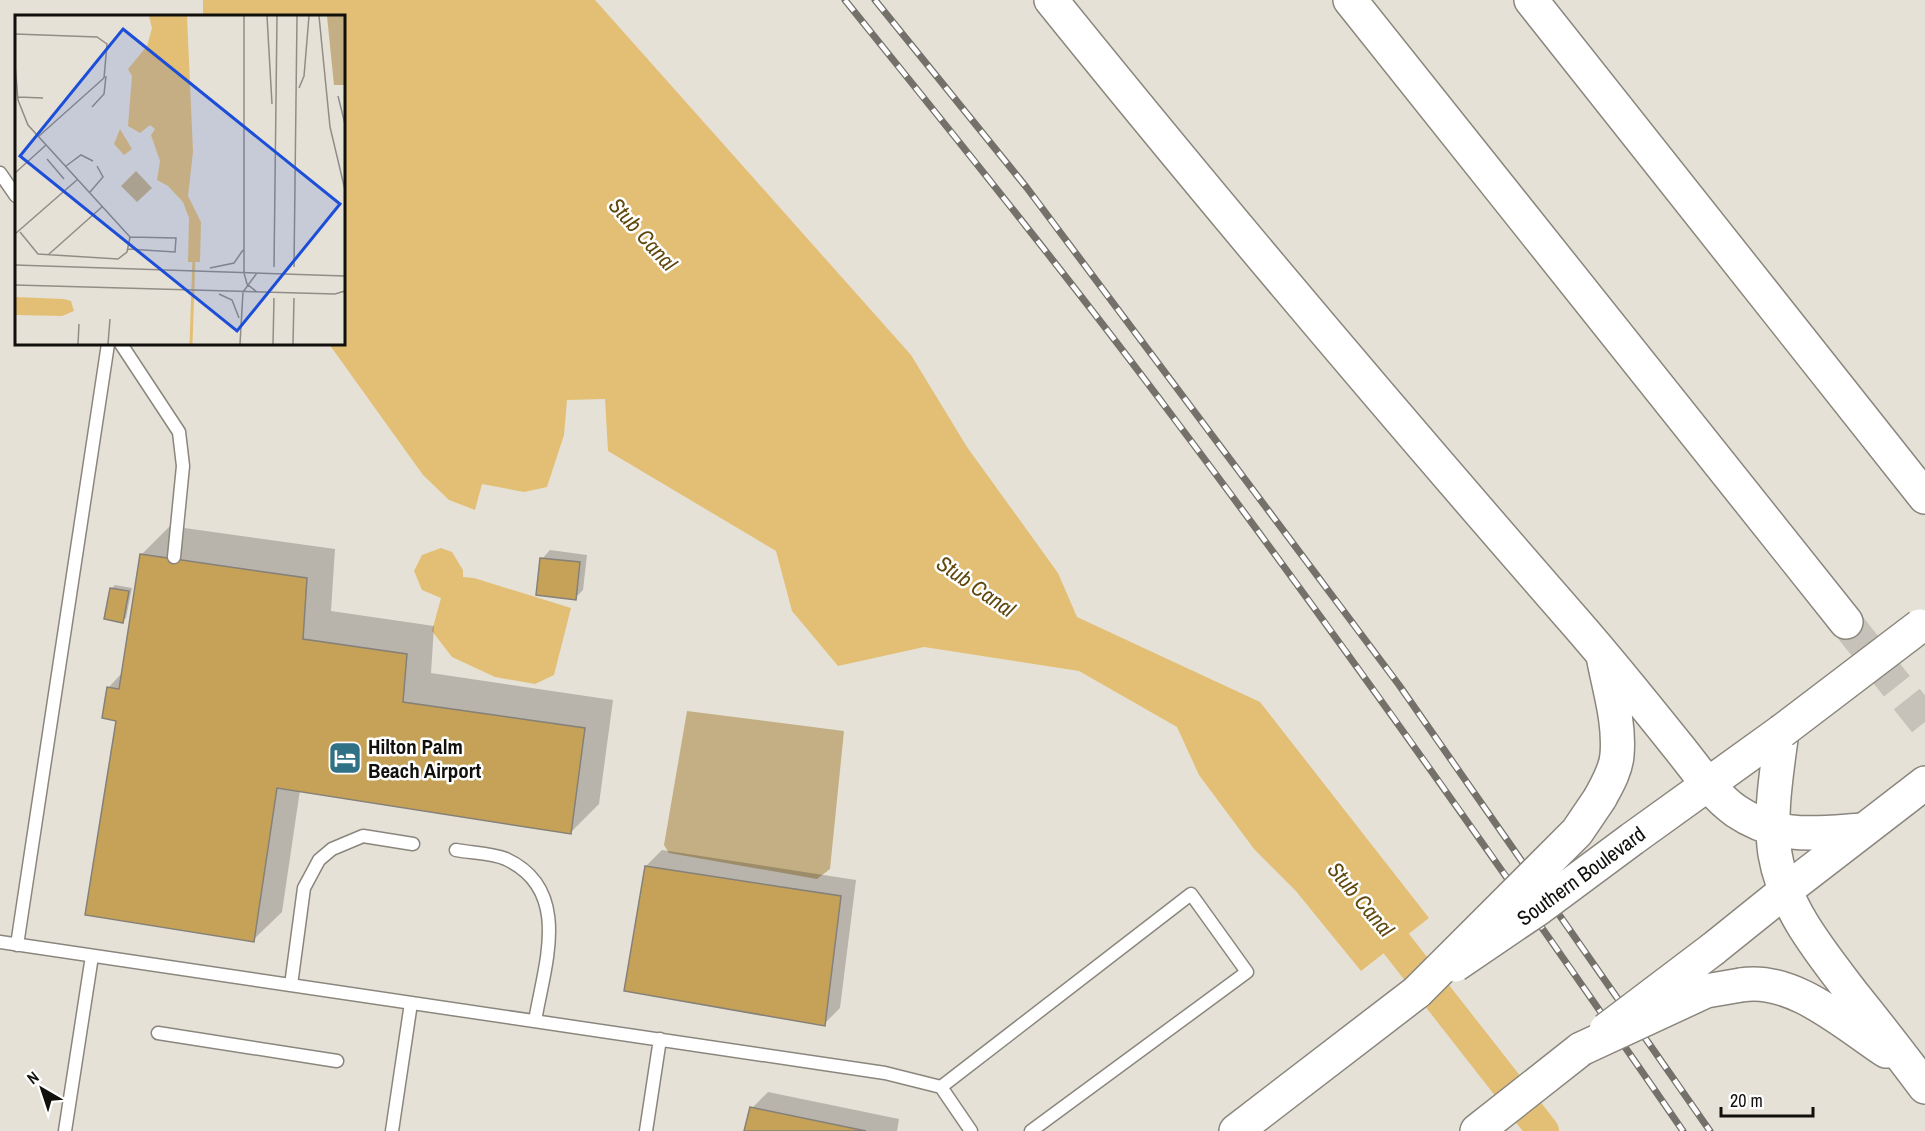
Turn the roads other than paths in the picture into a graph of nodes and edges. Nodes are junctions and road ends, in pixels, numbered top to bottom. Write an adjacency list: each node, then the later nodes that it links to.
1 (1050, 0): 12 (highway)
2 (1350, 0): 10 (highway)
3 (1531, 0): 8 (highway)
4 (0, 173): 5 (lane)
5 (15, 195)
6 (108, 345): 22 (lane)
7 (123, 345): 9 (lane)
8 (1925, 497)
9 (174, 558)
10 (1846, 622)
11 (1925, 622): 13 (highway, Southern Boulevard, bridge)
12 (1602, 652): 15 (highway); 25 (highway, bridge)
13 (1782, 731): 15 (highway, Southern Boulevard); 16 (highway)
14 (1925, 783): 17 (highway)
15 (1708, 784): 16 (highway); 25 (highway, Southern Boulevard, bridge)
16 (1773, 830): 17 (highway); 20 (highway)
17 (1863, 830): 20 (highway)
18 (413, 844): 24 (lane)
19 (456, 850): 27 (lane)
20 (1785, 891): 30 (highway, bridge); 32 (highway)
21 (0, 942): 22 (lane)
22 (17, 945): 23 (lane)
23 (92, 956): 24 (lane); 34 (lane)
24 (291, 985): 26 (lane)
25 (1416, 992): 39 (highway, Southern Boulevard)
26 (411, 1003): 27 (lane); 35 (lane)
27 (535, 1021): 29 (lane)
28 (158, 1033): 31 (lane)
29 (660, 1040): 33 (lane); 36 (lane)
30 (1581, 1049): 32 (highway, bridge); 40 (highway)
31 (337, 1061)
32 (1917, 1077)
33 (941, 1087): 37 (lane); 38 (lane)
34 (65, 1131)
35 (392, 1131)
36 (646, 1131)
37 (971, 1131)
38 (1031, 1131)
39 (1236, 1131)
40 (1477, 1131)

